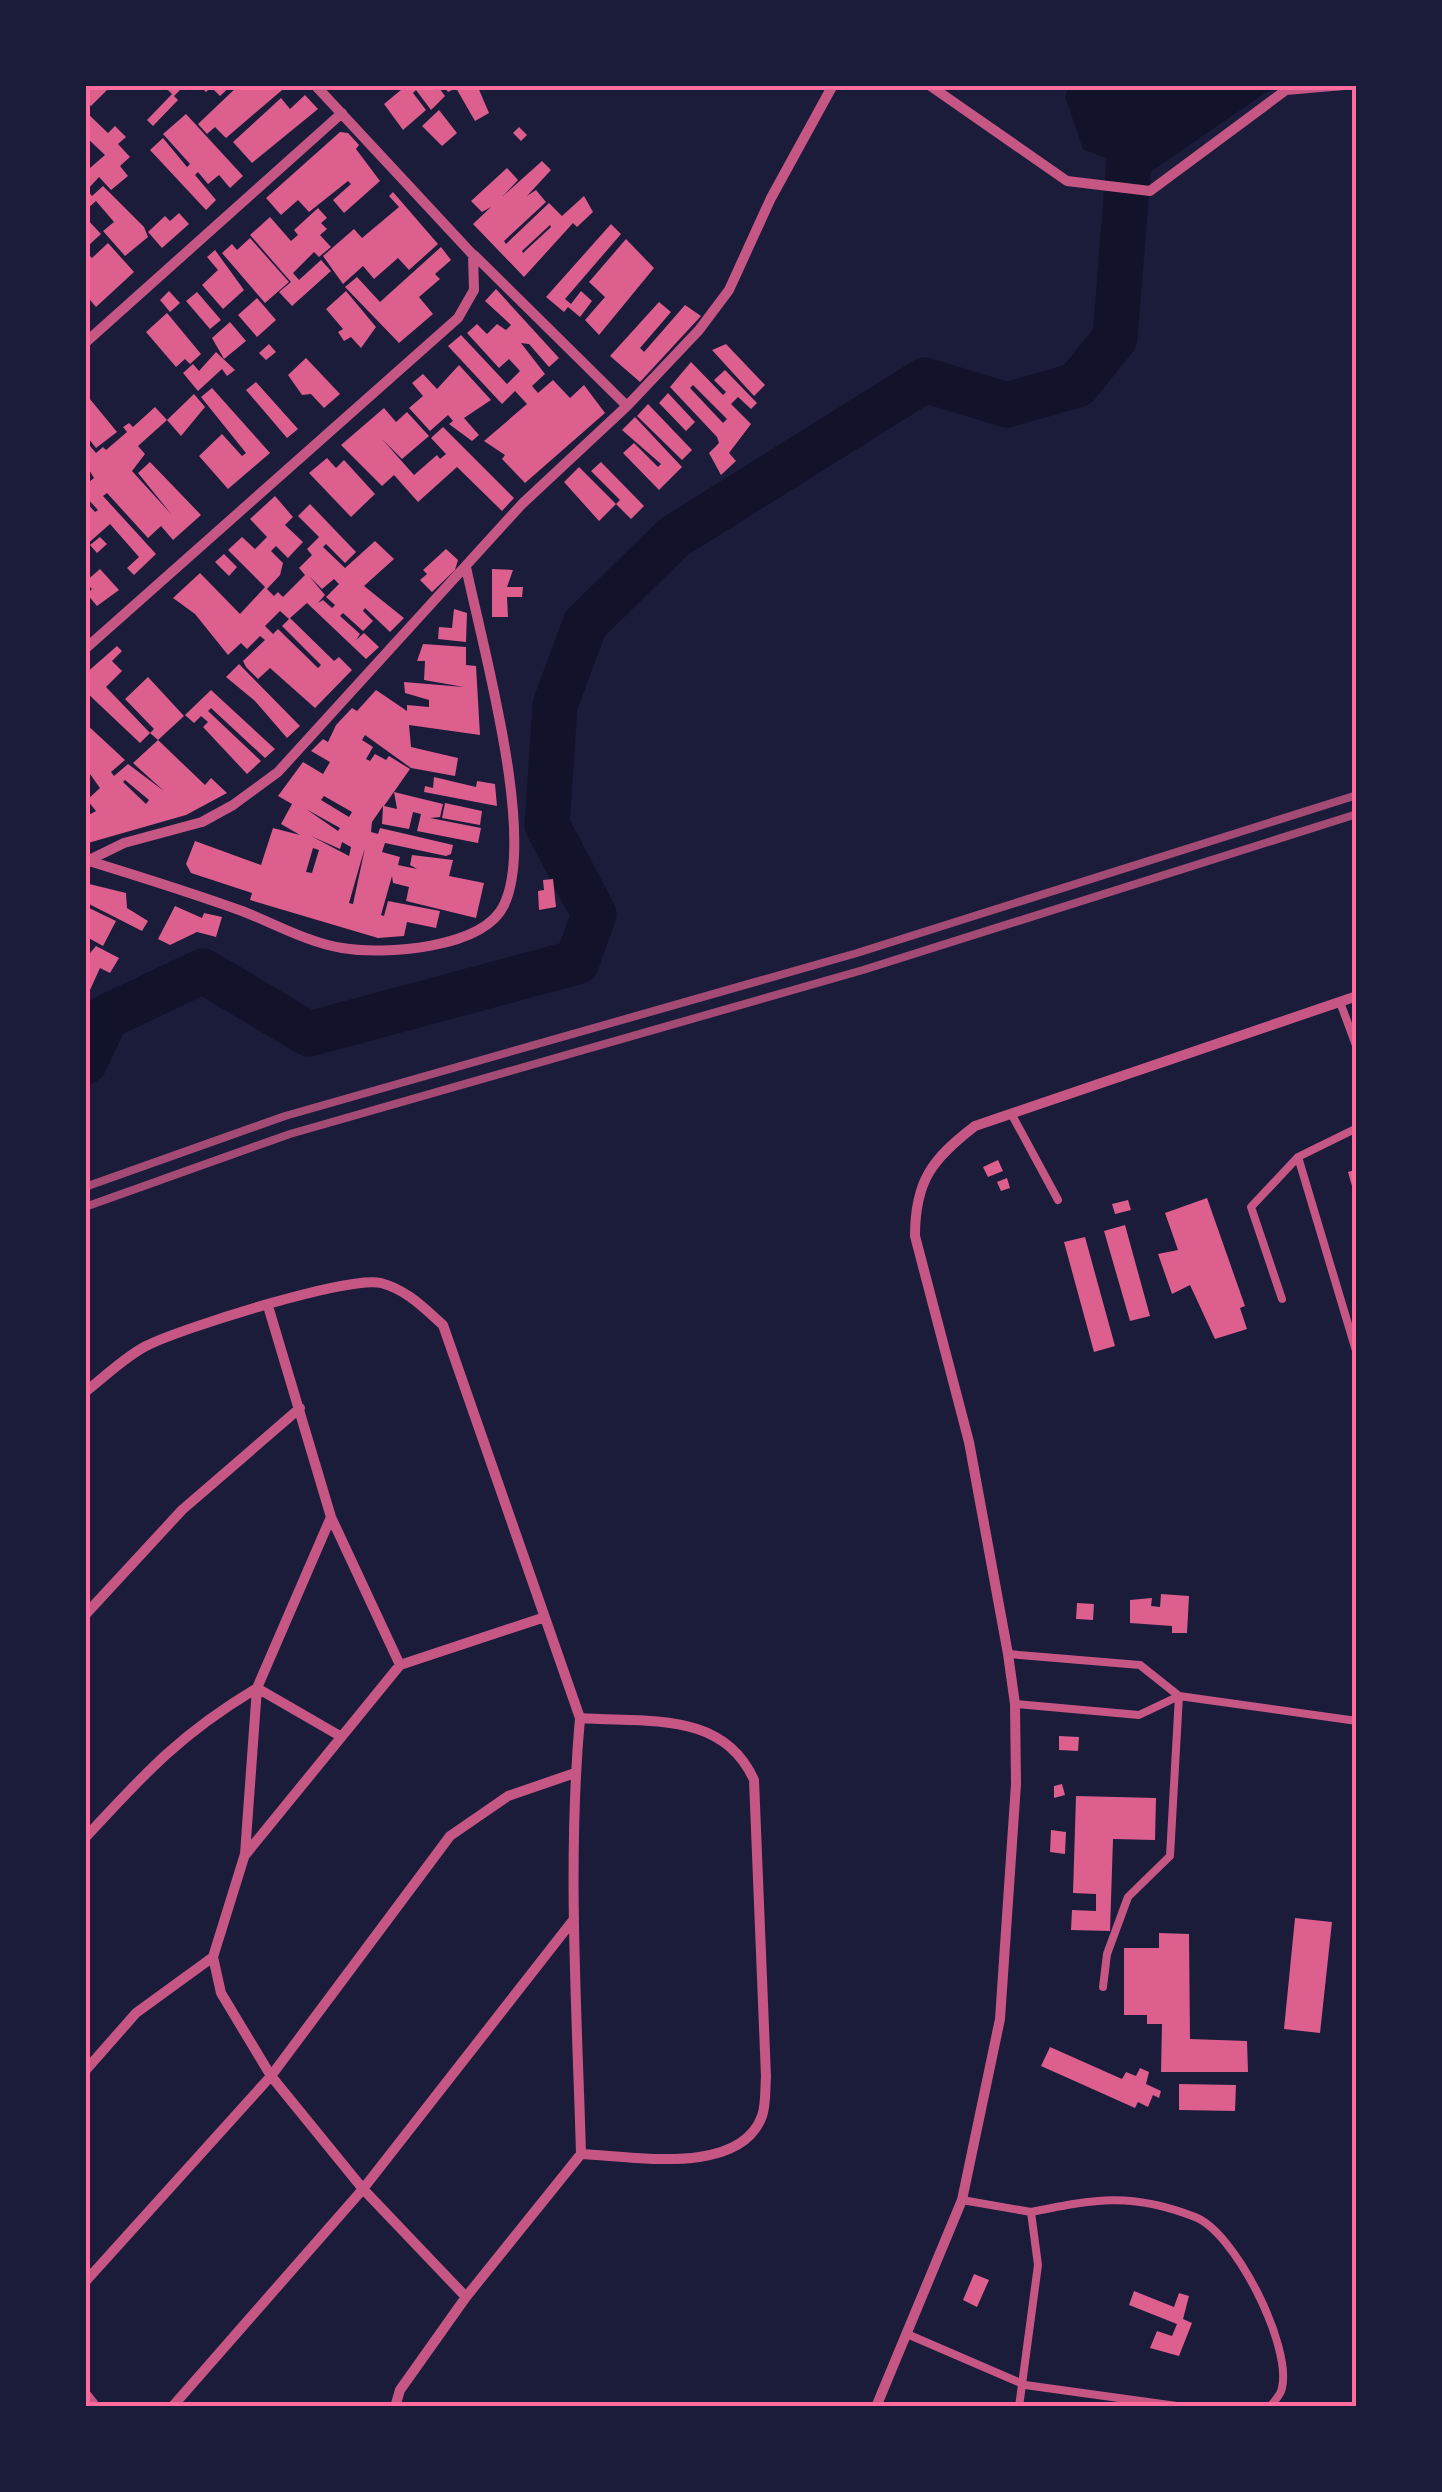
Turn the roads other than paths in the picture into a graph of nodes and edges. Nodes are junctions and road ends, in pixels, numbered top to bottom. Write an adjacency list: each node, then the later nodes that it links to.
1 (315, 85): 5 (street)
2 (832, 85): 8 (street)
3 (930, 85): 4 (street)
4 (1344, 85)
5 (342, 113): 6 (street); 7 (street)
6 (473, 254): 8 (street); 10 (street)
7 (85, 342)
8 (627, 406): 9 (street)
9 (466, 567): 11 (street); 11 (street)
10 (85, 649)
11 (87, 862)
12 (1357, 996): 13 (street)
13 (1340, 1002): 14 (lane); 15 (street)
14 (1357, 1048)
15 (1012, 1115): 18 (lane); 27 (street)
16 (1357, 1128): 17 (lane)
17 (1298, 1158): 19 (lane); 21 (lane)
18 (1058, 1200)
19 (1282, 1298)
20 (268, 1306): 22 (street); 23 (street); 26 (street)
21 (1357, 1354)
22 (85, 1392)
23 (300, 1408): 24 (street); 25 (street)
24 (331, 1517): 28 (street); 29 (street)
25 (85, 1615)
26 (542, 1618): 28 (street); 32 (street)
27 (1008, 1654): 30 (lane); 31 (street)
28 (400, 1666): 34 (street)
29 (257, 1688): 34 (street); 36 (street); 37 (street)
30 (1179, 1696): 31 (lane); 33 (lane); 40 (lane)
31 (1016, 1704): 45 (street)
32 (580, 1718): 35 (street); 43 (street)
33 (1357, 1721)
34 (340, 1736): 37 (street)
35 (575, 1772): 38 (street); 42 (street)
36 (85, 1838)
37 (245, 1854): 39 (street)
38 (574, 1919): 43 (street); 44 (street)
39 (213, 1957): 41 (street); 42 (street)
40 (1103, 1987)
41 (85, 2070)
42 (271, 2076): 44 (street); 47 (street)
43 (581, 2154): 48 (street)
44 (363, 2188): 48 (street); 53 (street)
45 (962, 2200): 46 (lane); 49 (street)
46 (1031, 2212): 50 (lane); 58 (lane)
47 (85, 2282)
48 (466, 2297): 54 (street)
49 (907, 2334): 50 (lane); 55 (street)
50 (1025, 2386): 56 (lane); 57 (lane)
51 (85, 2393): 52 (street)
52 (96, 2407)
53 (172, 2407)
54 (395, 2407)
55 (876, 2407)
56 (1018, 2407)
57 (1184, 2407)
58 (1270, 2407)

